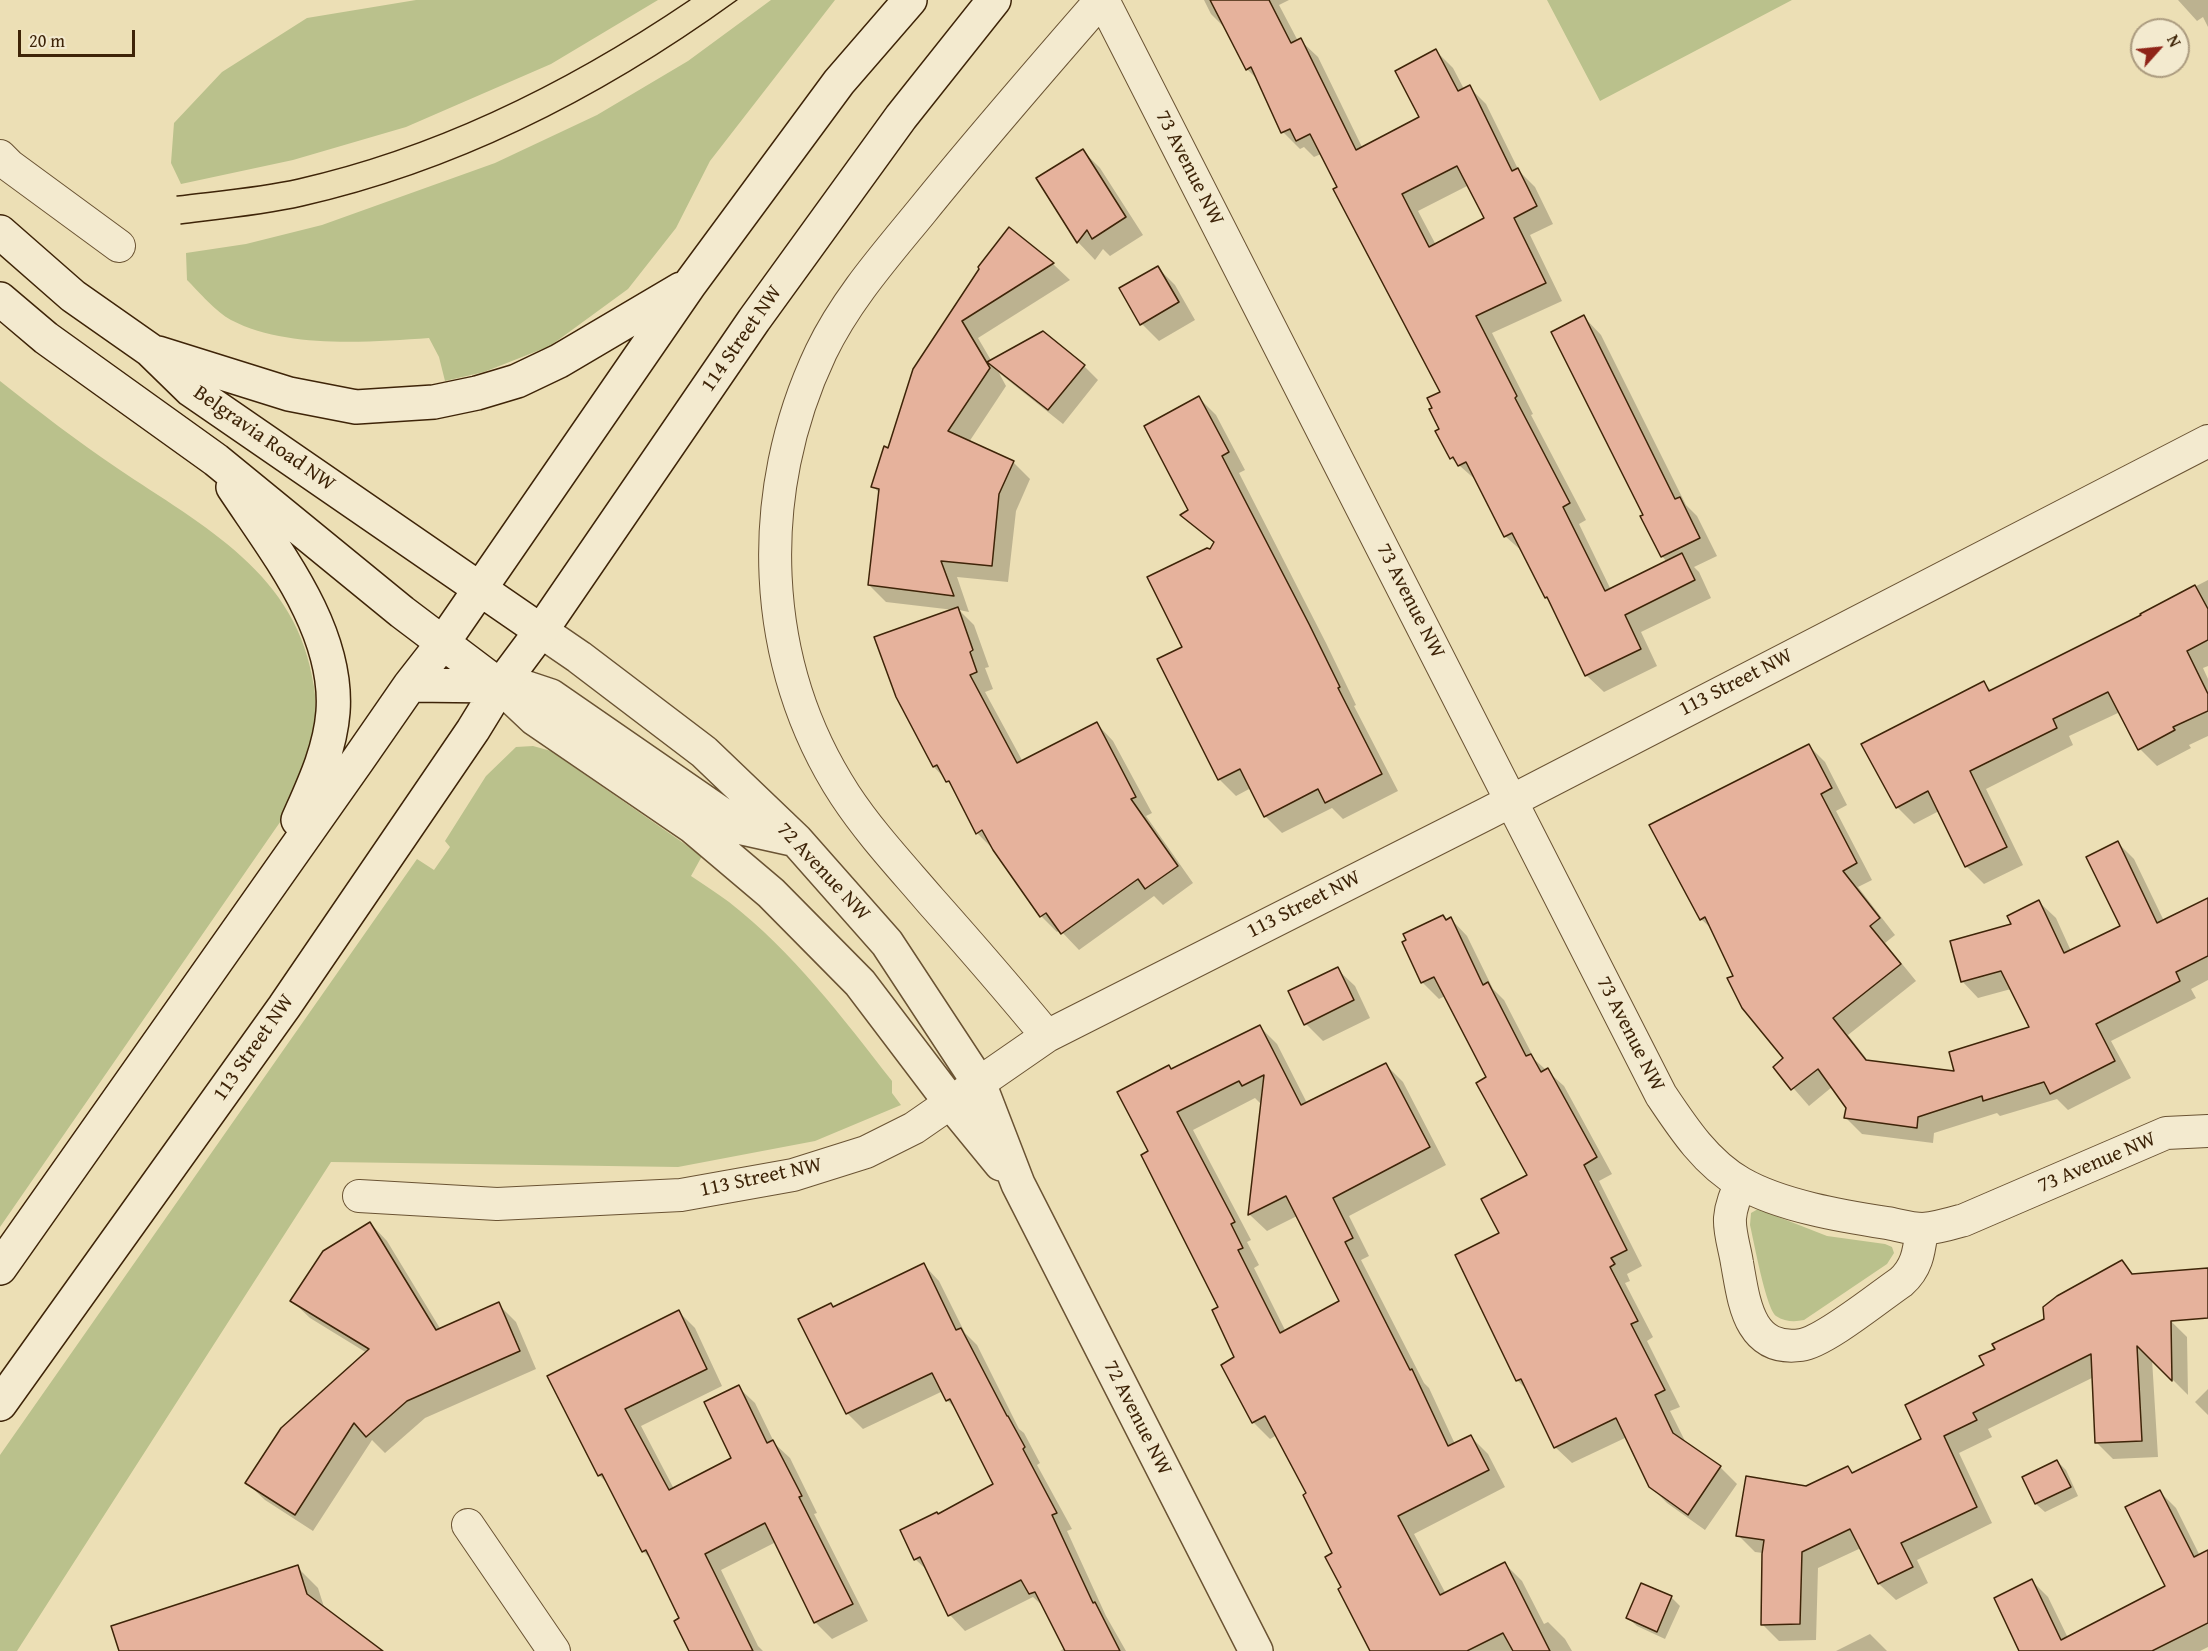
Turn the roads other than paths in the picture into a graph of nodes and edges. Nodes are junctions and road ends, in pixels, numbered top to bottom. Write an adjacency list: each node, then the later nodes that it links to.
1 (910, 0): 7 (main road)
2 (994, 0): 13 (main road, 114 Street NW)
3 (1102, 0): 17 (street, 73 Avenue NW); 20 (street)
4 (0, 156): 6 (street)
5 (0, 232): 9 (main road, Belgravia Road NW)
6 (119, 246)
7 (690, 284): 9 (main road); 12 (main road)
8 (0, 299): 11 (main road)
9 (150, 350): 12 (main road, Belgravia Road NW)
10 (2208, 441): 17 (street, 113 Street NW)
11 (216, 460): 14 (main road); 19 (main road)
12 (479, 588): 13 (main road, Belgravia Road NW); 14 (main road)
13 (541, 631): 16 (main road, 114 Street NW); 18 (main road, 72 Avenue NW)
14 (442, 644): 15 (main road); 16 (main road)
15 (410, 685): 16 (main road); 19 (main road)
16 (500, 686): 18 (main road); 22 (main road, 72 Avenue NW); 29 (main road, 113 Street NW)
17 (1512, 800): 20 (street, 113 Street NW); 24 (street, 73 Avenue NW)
18 (796, 840): 21 (main road, 72 Avenue NW)
19 (270, 883): 28 (main road)
20 (1047, 1036): 21 (street, 113 Street NW)
21 (979, 1083): 22 (street, 113 Street NW); 25 (main road, 72 Avenue NW)
22 (951, 1103): 25 (main road, 72 Avenue NW); 26 (street, 113 Street NW)
23 (2208, 1131): 27 (street, 73 Avenue NW)
24 (1741, 1183): 27 (street, 73 Avenue NW); 27 (street)
25 (1018, 1184): 32 (main road, 72 Avenue NW)
26 (359, 1196)
27 (1922, 1229)
28 (0, 1268)
29 (0, 1404)
30 (468, 1525): 31 (street)
31 (554, 1651)
32 (1256, 1651)

